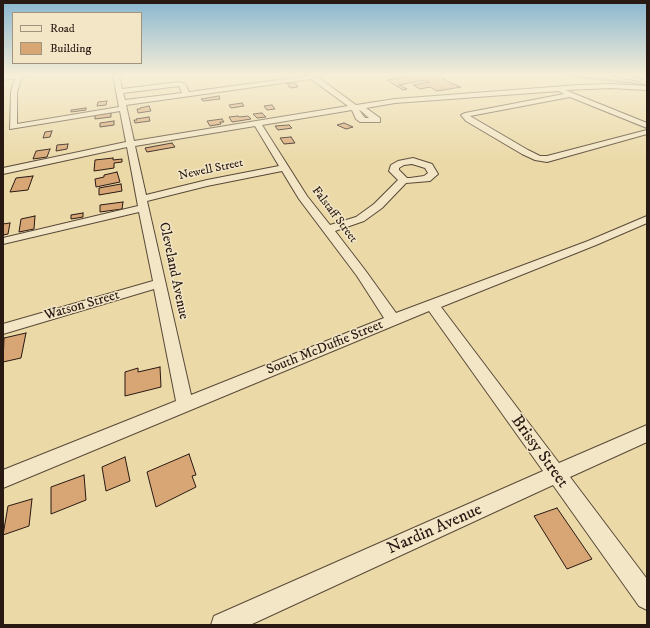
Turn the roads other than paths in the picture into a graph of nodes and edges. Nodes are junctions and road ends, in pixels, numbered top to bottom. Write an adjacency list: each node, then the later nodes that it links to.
1 (13, 104): 10 (street)
2 (108, 104): 10 (street)
3 (123, 104): 14 (street, Cleveland Avenue)
4 (350, 104): 8 (street)
5 (372, 104): 8 (street)
6 (521, 104): 13 (street)
7 (593, 104): 12 (street)
8 (354, 107): 11 (street)
9 (3, 114): 10 (street)
10 (13, 114)
11 (257, 123): 14 (street); 15 (street, Falstaff Street)
12 (647, 126)
13 (647, 132)
14 (130, 144): 16 (street); 18 (street, Cleveland Avenue)
15 (286, 168): 18 (street, Newell Street); 20 (street, Falstaff Street)
16 (3, 171)
17 (404, 180): 20 (street)
18 (144, 203): 21 (street, Newell Street); 22 (street, Cleveland Avenue)
19 (647, 219): 23 (street, South McDuffie Street)
20 (328, 230): 24 (street, Falstaff Street)
21 (3, 241)
22 (160, 284): 25 (street, Watson Street); 26 (street, Cleveland Avenue)
23 (432, 305): 24 (street, South McDuffie Street); 28 (street, Brissy Street)
24 (393, 320): 26 (street, South McDuffie Street)
25 (3, 329)
26 (185, 405): 29 (street, South McDuffie Street)
27 (647, 434): 28 (street, Nardin Avenue)
28 (556, 475): 30 (street, Brissy Street); 31 (street, Nardin Avenue)
29 (3, 479)
30 (647, 598)
31 (223, 625)

